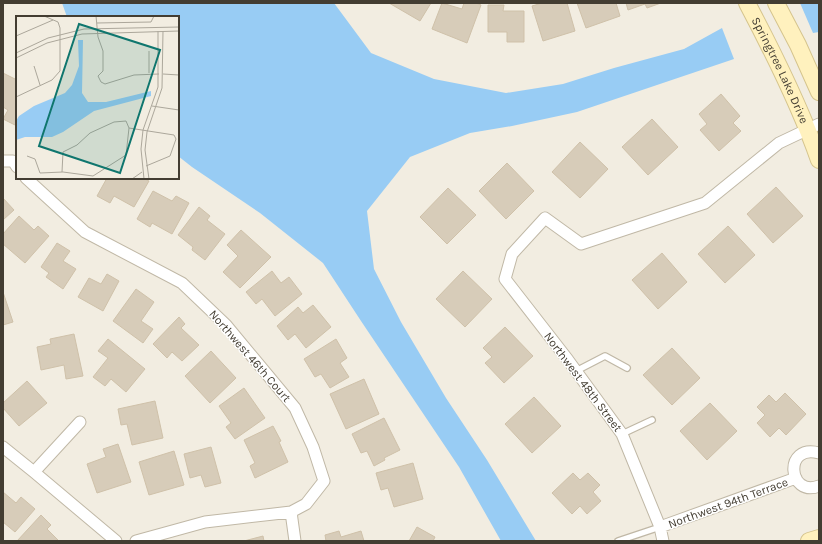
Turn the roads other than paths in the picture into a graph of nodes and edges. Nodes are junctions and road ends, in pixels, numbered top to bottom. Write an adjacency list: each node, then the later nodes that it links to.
1 (747, 3): 4 (street, Springtree Lake Drive)
2 (776, 3): 3 (street)
3 (819, 92)
4 (813, 126): 5 (street, Springtree Lake Drive); 10 (street, Northwest 48th Street)
5 (819, 160)
6 (3, 161): 7 (street)
7 (16, 166)
8 (27, 179): 19 (street, Northwest 46th Court)
9 (627, 368): 10 (lane)
10 (576, 371): 13 (street, Northwest 48th Street)
11 (652, 420): 13 (lane)
12 (80, 422): 16 (street)
13 (622, 434): 20 (street, Northwest 48th Street)
14 (3, 447): 16 (street)
15 (819, 453): 17 (street, Northwest 94th Terrace)
16 (34, 472): 22 (street)
17 (796, 478): 18 (street, Northwest 94th Terrace); 20 (street, Northwest 94th Terrace)
18 (819, 486)
19 (291, 512): 23 (street); 24 (street)
20 (660, 527): 25 (lane); 26 (street, Northwest 48th Street)
21 (819, 538): 27 (street)
22 (116, 541)
23 (136, 541)
24 (295, 541)
25 (618, 541)
26 (663, 541)
27 (809, 541)

